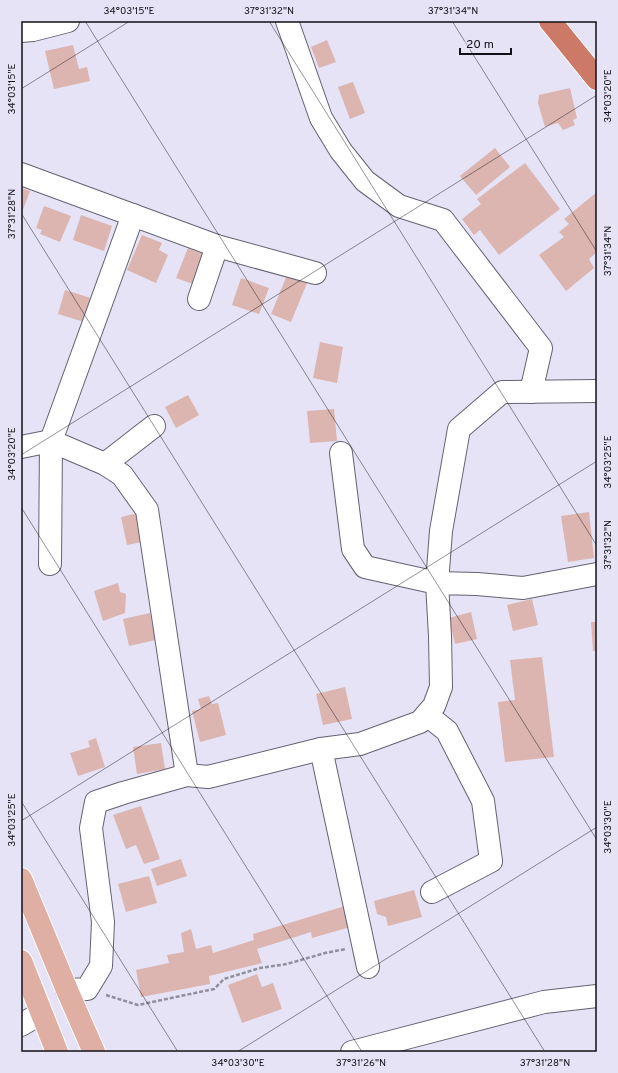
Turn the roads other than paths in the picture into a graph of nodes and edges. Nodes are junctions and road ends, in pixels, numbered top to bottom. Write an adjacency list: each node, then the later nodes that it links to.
1 (68, 21): 4 (street)
2 (288, 21): 12 (street)
3 (550, 21): 5 (highway)
4 (21, 31)
5 (597, 79)
6 (21, 174): 7 (street)
7 (133, 215): 8 (street); 14 (street)
8 (217, 246): 9 (street); 10 (street)
9 (315, 273)
10 (199, 300)
11 (597, 391): 12 (street)
12 (531, 392): 20 (street)
13 (154, 426): 17 (street)
14 (51, 441): 15 (street); 17 (street); 18 (street)
15 (21, 447)
16 (341, 453): 20 (street)
17 (105, 464): 23 (street)
18 (50, 564)
19 (597, 574): 20 (street)
20 (437, 583): 21 (street)
21 (427, 715): 22 (street); 25 (street)
22 (321, 749): 23 (street); 27 (street)
23 (187, 775): 28 (street)
24 (21, 879): 28 (main road)
25 (432, 892)
26 (21, 961): 30 (main road)
27 (368, 968)
28 (77, 990): 33 (main road)
29 (597, 996): 34 (street)
30 (42, 1013): 31 (street); 32 (main road)
31 (21, 1025)
32 (57, 1052)
33 (94, 1052)
34 (352, 1052)

